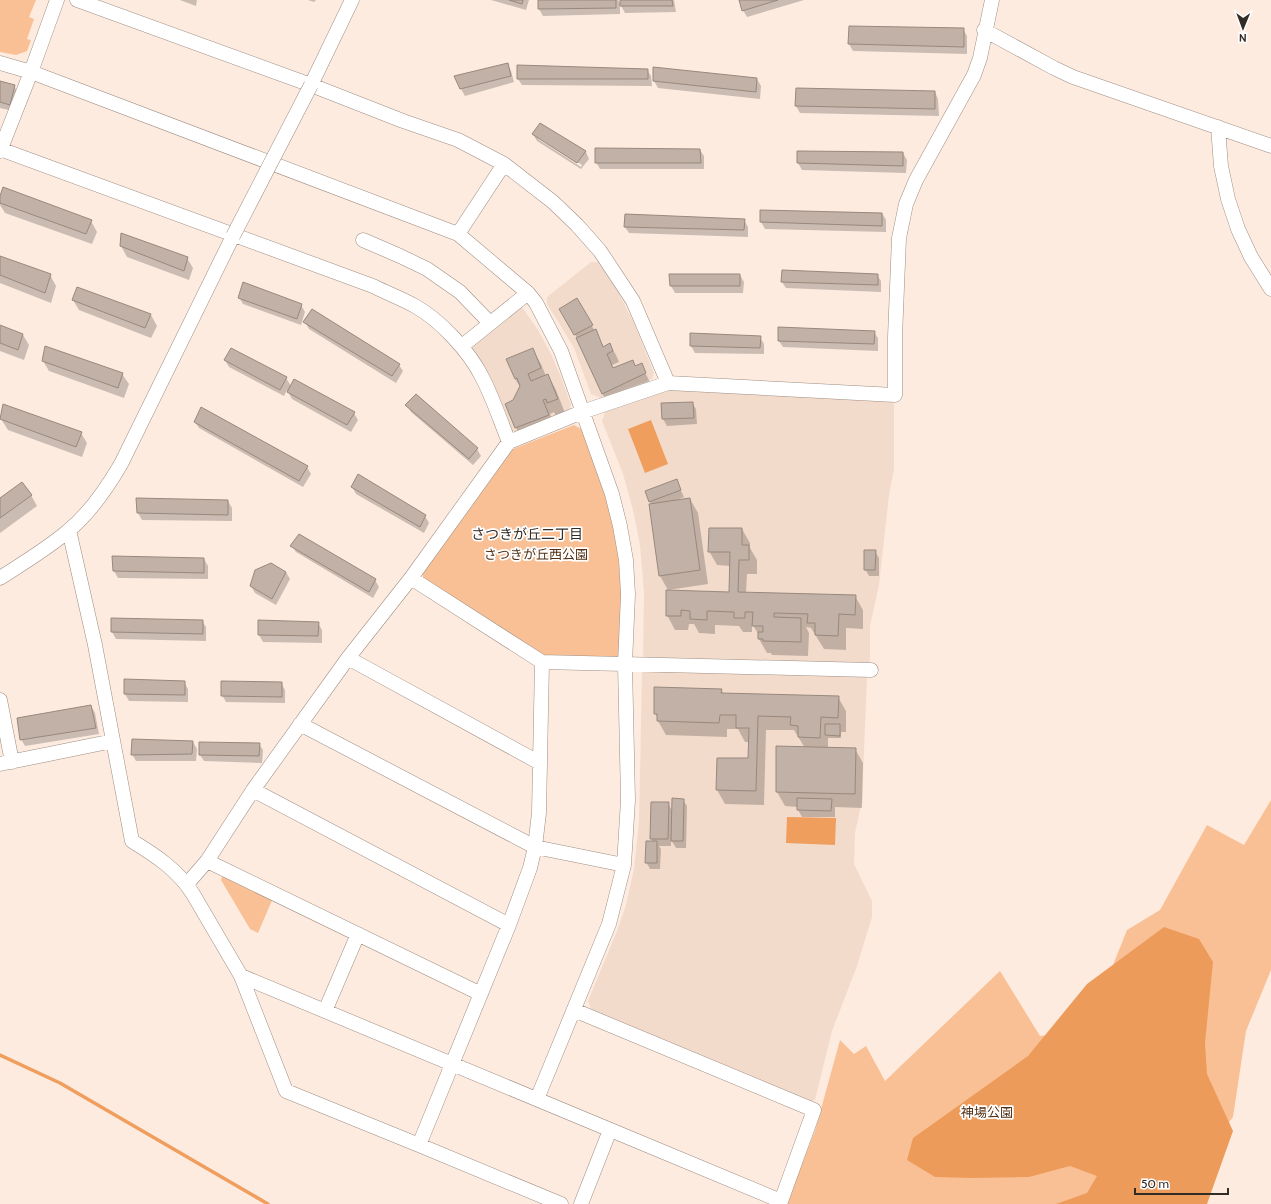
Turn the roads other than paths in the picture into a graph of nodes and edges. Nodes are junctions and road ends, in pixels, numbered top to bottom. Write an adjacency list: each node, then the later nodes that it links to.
1 (57, 0): 7 (street)
2 (77, 0): 8 (street)
3 (352, 0): 8 (street)
4 (992, 0): 5 (street)
5 (984, 30): 9 (street); 20 (street)
6 (0, 63): 7 (street)
7 (31, 72): 11 (street); 13 (street)
8 (311, 85): 12 (street); 14 (street, bridge)
9 (1218, 127): 10 (street); 16 (street)
10 (1271, 146)
11 (0, 150): 14 (street)
12 (504, 164): 13 (street); 20 (street)
13 (458, 234): 17 (street)
14 (233, 236): 19 (street); 23 (street)
15 (363, 240): 18 (street)
16 (1271, 289)
17 (528, 294): 18 (street); 21 (street)
18 (490, 324): 19 (street)
19 (462, 346): 22 (street)
20 (668, 383): 21 (street)
21 (582, 412): 22 (street); 28 (street)
22 (509, 442): 25 (street)
23 (69, 530): 24 (street); 32 (street)
24 (0, 578)
25 (411, 578): 26 (street); 27 (street)
26 (348, 658): 31 (street); 34 (street)
27 (542, 662): 28 (street); 34 (street)
28 (625, 664): 29 (street); 38 (street)
29 (871, 670)
30 (0, 700): 33 (street)
31 (300, 724): 35 (street); 36 (street)
32 (112, 741): 33 (street); 39 (street)
33 (6, 763)
34 (540, 763): 36 (street)
35 (253, 790): 37 (street); 40 (street)
36 (535, 847): 38 (street); 40 (street)
37 (207, 861): 39 (street); 41 (street)
38 (624, 865): 44 (street)
39 (187, 884): 42 (street)
40 (509, 925): 43 (street)
41 (358, 934): 43 (street); 45 (street)
42 (241, 976): 45 (street); 49 (street)
43 (481, 994): 46 (street)
44 (574, 1010): 47 (street); 50 (street)
45 (325, 1011): 46 (street)
46 (453, 1064): 47 (street); 49 (street)
47 (537, 1099): 48 (street)
48 (610, 1130): 50 (street); 52 (street)
49 (419, 1145): 51 (street)
50 (780, 1202)
51 (561, 1204)
52 (581, 1204)

